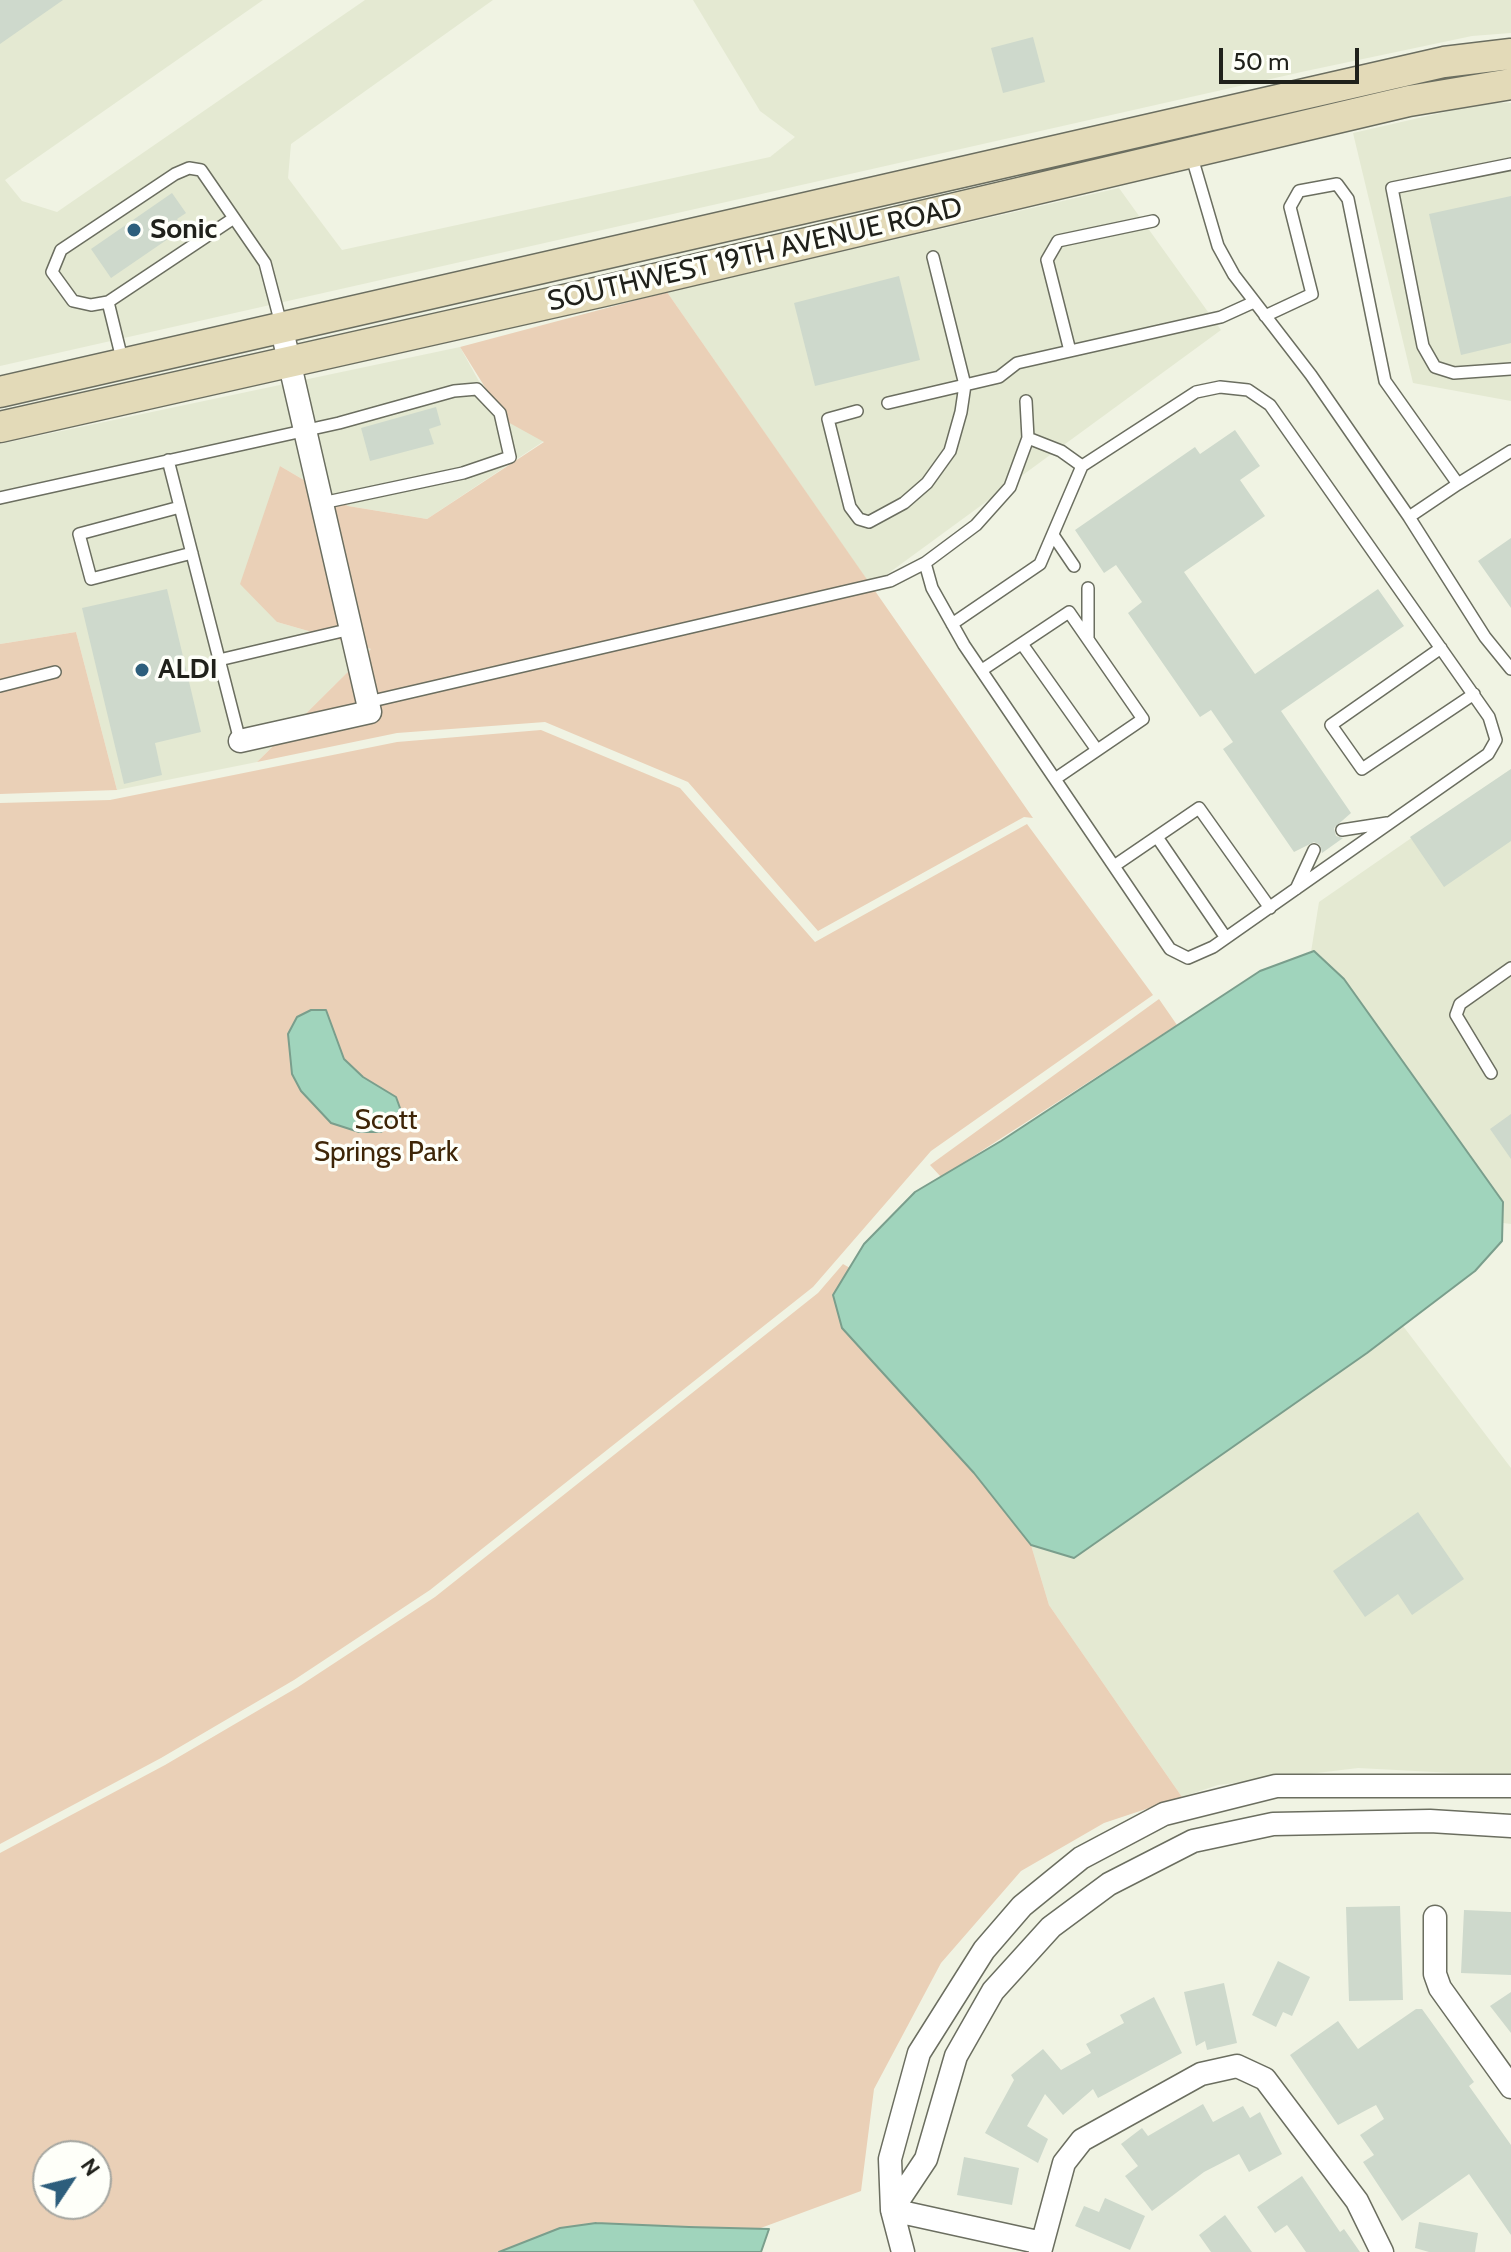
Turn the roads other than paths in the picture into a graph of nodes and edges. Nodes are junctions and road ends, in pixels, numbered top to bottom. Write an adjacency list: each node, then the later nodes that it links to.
1 (1511, 54): 11 (main road, SOUTHWEST 19TH AVENUE ROAD)
2 (1511, 84): 3 (main road, SOUTHWEST 19TH AVENUE ROAD)
3 (1191, 153): 9 (lane); 13 (main road, SOUTHWEST 19TH AVENUE ROAD)
4 (1511, 164): 15 (lane)
5 (234, 218): 8 (lane); 8 (lane); 11 (lane)
6 (1153, 221): 12 (lane)
7 (933, 257): 16 (lane)
8 (108, 302): 14 (lane)
9 (1254, 302): 10 (lane); 12 (lane)
10 (1265, 316): 27 (lane); 31 (lane)
11 (281, 326): 13 (street); 14 (main road, SOUTHWEST 19TH AVENUE ROAD)
12 (1070, 351): 16 (lane)
13 (289, 360): 21 (main road, SOUTHWEST 19TH AVENUE ROAD); 22 (street)
14 (123, 363): 17 (main road, SOUTHWEST 19TH AVENUE ROAD)
15 (1511, 369)
16 (965, 385): 19 (lane); 20 (lane)
17 (0, 392)
18 (1026, 401): 23 (lane)
19 (888, 403)
20 (857, 411)
21 (0, 427)
22 (305, 430): 25 (lane); 29 (street); 29 (lane)
23 (1028, 438): 26 (lane); 34 (lane)
24 (1511, 451): 27 (lane)
25 (168, 460): 28 (lane); 30 (lane)
26 (1082, 466): 32 (lane); 41 (lane)
27 (1458, 484): 31 (lane)
28 (0, 498)
29 (322, 503): 38 (street)
30 (180, 507): 33 (lane); 33 (lane)
31 (1409, 517): 43 (lane)
32 (1053, 535): 35 (lane); 37 (lane)
33 (192, 553): 42 (lane)
34 (925, 563): 37 (lane); 48 (lane)
35 (1074, 566)
36 (1088, 588): 39 (lane)
37 (952, 624): 44 (lane)
38 (351, 629): 42 (lane); 48 (street)
39 (1088, 641): 40 (lane); 50 (lane)
40 (1022, 644): 44 (lane); 50 (lane)
41 (1441, 648): 47 (lane); 47 (lane)
42 (219, 660): 49 (lane)
43 (1511, 669)
44 (982, 670): 51 (lane)
45 (55, 672): 46 (lane)
46 (0, 686)
47 (1474, 694): 52 (lane)
48 (368, 702): 49 (street)
49 (240, 741)
50 (1097, 750): 51 (lane)
51 (1055, 779): 56 (lane)
52 (1392, 822): 53 (lane); 57 (lane)
53 (1342, 830)
54 (1157, 837): 56 (lane); 58 (lane); 59 (lane)
55 (1314, 850): 57 (lane)
56 (1114, 866): 59 (lane)
57 (1296, 889): 58 (lane)
58 (1270, 908): 59 (lane)
59 (1226, 938)
60 (1511, 968): 61 (lane)
61 (1491, 1073)
62 (1511, 1786): 65 (street)
63 (1511, 1826): 66 (street)
64 (1435, 1917): 67 (street)
65 (991, 1941): 66 (street); 68 (street)
66 (1016, 1963): 68 (street)
67 (1511, 2087)
68 (892, 2210): 69 (street); 70 (street)
69 (1041, 2247): 71 (street)
70 (903, 2252)
71 (1382, 2252)

